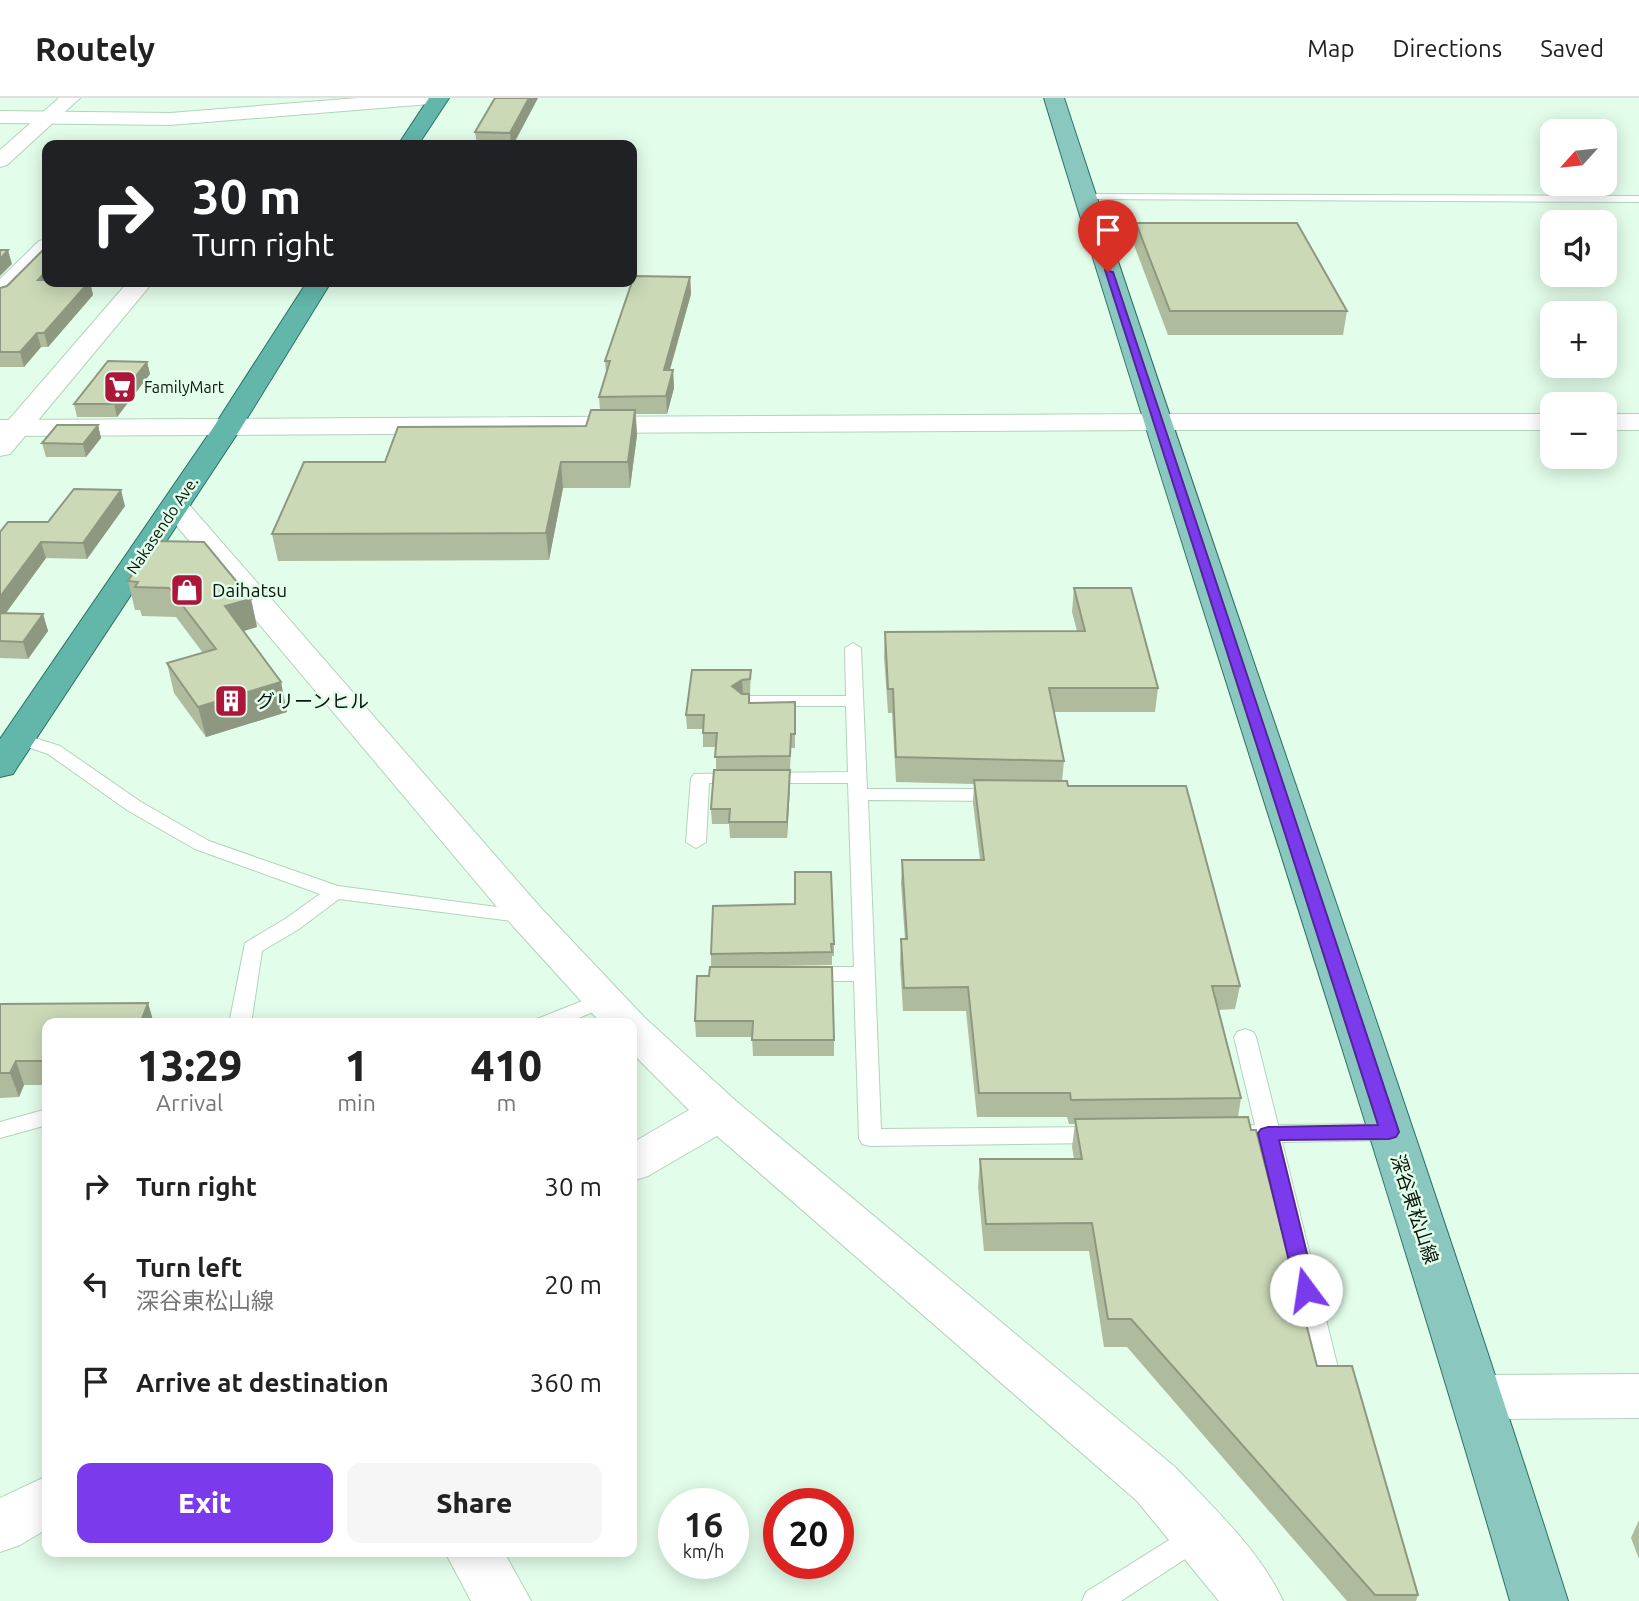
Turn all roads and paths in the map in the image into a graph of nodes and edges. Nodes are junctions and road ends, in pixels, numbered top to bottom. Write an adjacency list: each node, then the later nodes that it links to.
1 (70, 98): 8 (street)
2 (191, 98): 9 (street)
3 (430, 98): 6 (street)
4 (439, 98): 11 (highway)
5 (1054, 98): 13 (main road, 深谷東松山線)
6 (295, 104): 9 (street)
7 (0, 117): 8 (street)
8 (49, 118): 9 (street); 12 (street)
9 (170, 119): 10 (street)
10 (153, 136)
11 (411, 140)
12 (0, 161)
13 (1085, 197): 14 (lane); 21 (main road, 深谷東松山線)
14 (1639, 199)
15 (42, 250): 16 (street)
16 (14, 252)
17 (42, 253): 20 (street)
18 (137, 287): 26 (street)
19 (316, 287): 25 (highway, Nakasendo Ave.)
20 (0, 293)
21 (1156, 422): 22 (street); 25 (street); 46 (main road, 深谷東松山線)
22 (1540, 422)
23 (1617, 422): 24 (street)
24 (1639, 422)
25 (227, 428): 26 (street); 27 (highway, Nakasendo Ave.)
26 (6, 435)
27 (175, 506): 31 (highway, Nakasendo Ave.); 36 (street)
28 (853, 648): 30 (lane)
29 (744, 701): 30 (lane)
30 (854, 701): 32 (lane)
31 (6, 745): 35 (lane)
32 (857, 786): 33 (lane); 34 (lane); 38 (lane)
33 (1022, 795)
34 (696, 842)
35 (335, 892): 36 (lane); 40 (lane)
36 (527, 918): 39 (street)
37 (784, 974): 38 (lane)
38 (864, 974): 49 (lane)
39 (620, 1017)
40 (241, 1018)
41 (637, 1033): 43 (street)
42 (1245, 1037): 47 (lane)
43 (720, 1113): 50 (street); 56 (street)
44 (42, 1117): 45 (lane)
45 (0, 1130)
46 (1389, 1132): 47 (lane); 53 (main road, 深谷東松山線)
47 (1268, 1133): 48 (lane); 51 (lane)
48 (1213, 1134)
49 (1117, 1135)
50 (637, 1161)
51 (1325, 1368)
52 (1639, 1396): 53 (street)
53 (1477, 1397): 61 (main road, 深谷東松山線)
54 (42, 1503): 55 (street)
55 (0, 1527)
56 (1200, 1533): 59 (lane); 60 (street)
57 (475, 1557): 58 (street)
58 (502, 1601)
59 (1096, 1601)
60 (1254, 1601)
61 (1539, 1601)

